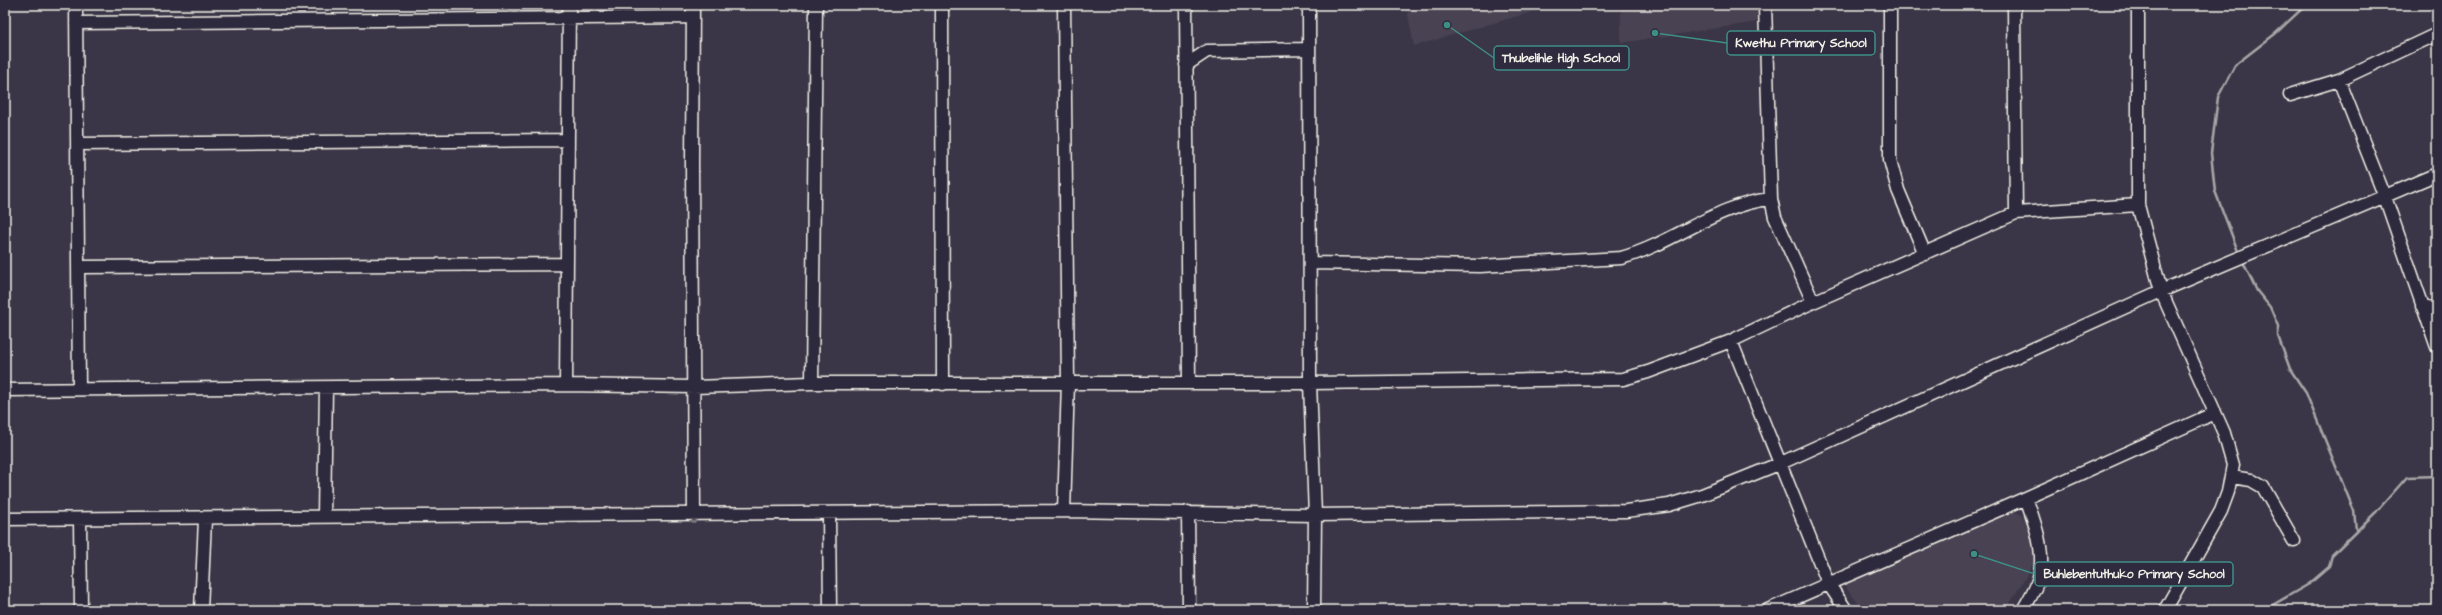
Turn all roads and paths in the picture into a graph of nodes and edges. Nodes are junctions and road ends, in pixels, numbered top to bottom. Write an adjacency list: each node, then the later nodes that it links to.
1 (76, 5): 13 (street)
2 (816, 5): 37 (street)
3 (942, 5): 40 (street)
4 (1064, 5): 36 (street)
5 (1186, 5): 16 (street)
6 (1309, 5): 15 (street)
7 (1765, 5): 23 (street)
8 (1890, 5): 26 (street)
9 (2014, 5): 25 (street)
10 (2138, 5): 24 (street)
11 (569, 11): 12 (street); 13 (street); 19 (street)
12 (693, 11): 42 (street)
13 (76, 23): 20 (street)
14 (2437, 34): 17 (street)
15 (1309, 49): 16 (street); 27 (street)
16 (1186, 65): 38 (street)
17 (2339, 80): 18 (street); 22 (street)
18 (2290, 96)
19 (568, 140): 20 (street); 28 (street)
20 (77, 144): 29 (street)
21 (2437, 174): 22 (street)
22 (2384, 197): 30 (street); 32 (street)
23 (1771, 199): 27 (street); 31 (street)
24 (2138, 205): 25 (street); 30 (street)
25 (2016, 213): 26 (street)
26 (1925, 254): 31 (street)
27 (1311, 263): 39 (street)
28 (566, 264): 29 (street); 41 (street)
29 (78, 267): 44 (street)
30 (2161, 290): 46 (street); 47 (street)
31 (1813, 302): 34 (street)
32 (2422, 306): 33 (street); 35 (street)
33 (2437, 309)
34 (1731, 341): 39 (street); 47 (street)
35 (2437, 348)
36 (1068, 382): 38 (street); 40 (street); 50 (street)
37 (812, 383): 40 (street); 42 (street)
38 (1189, 383): 39 (street)
39 (1310, 383): 54 (street)
40 (943, 384)
41 (566, 385): 42 (street); 43 (street)
42 (694, 387): 52 (street)
43 (326, 388): 44 (street); 55 (street)
44 (79, 389): 45 (street)
45 (5, 390)
46 (2214, 413): 48 (street); 49 (street)
47 (1781, 463): 54 (street); 60 (street)
48 (2232, 477): 59 (street); 69 (street)
49 (2026, 498): 60 (street); 68 (street)
50 (1064, 510): 51 (street); 53 (street)
51 (1188, 512): 54 (street); 64 (street)
52 (694, 514): 53 (street); 55 (street)
53 (829, 514): 63 (street)
54 (1315, 515): 65 (street)
55 (324, 517): 58 (street)
56 (5, 519): 57 (street)
57 (80, 519): 58 (street); 61 (street)
58 (205, 519): 62 (street)
59 (2294, 541)
60 (1828, 584): 66 (street); 67 (street)
61 (81, 610)
62 (201, 610)
63 (830, 610)
64 (1189, 610)
65 (1314, 610)
66 (1768, 610)
67 (1846, 610)
68 (2023, 610)
69 (2165, 610)

